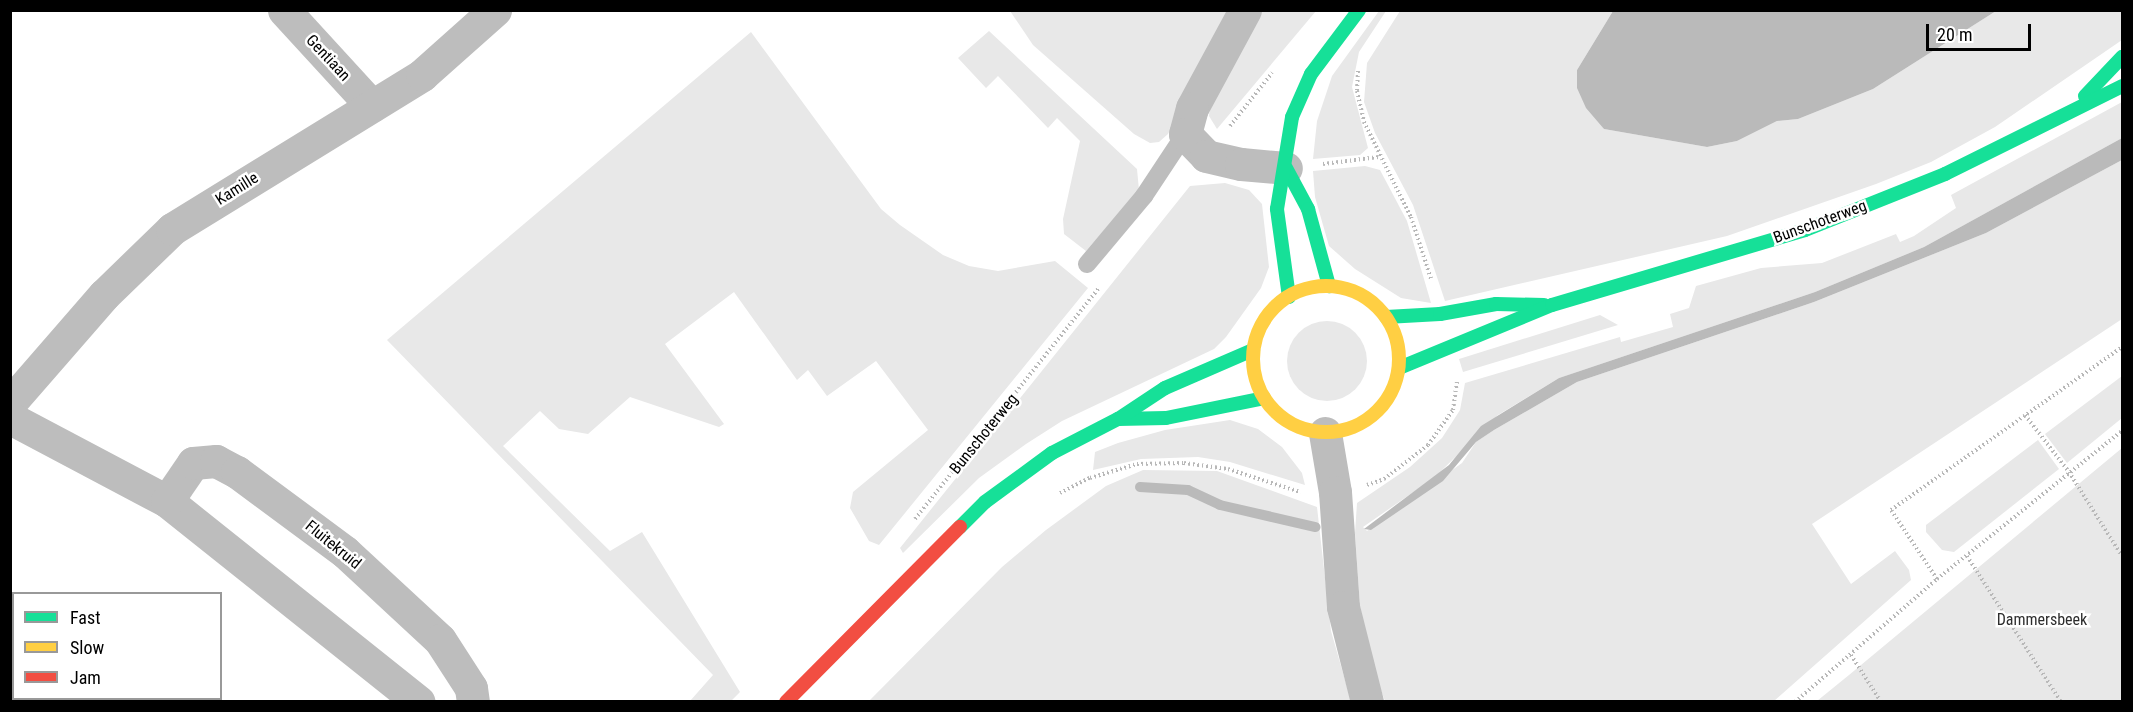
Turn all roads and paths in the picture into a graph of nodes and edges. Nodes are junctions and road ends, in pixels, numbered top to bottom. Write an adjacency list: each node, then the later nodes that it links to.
1 (284, 10): 9 (street, Gentiaan)
2 (495, 10): 9 (street, Kamille)
3 (1245, 10): 11 (street)
4 (1359, 10): 13 (main road)
5 (2122, 57): 10 (main road, Bunschoterweg)
6 (1278, 65): 11 (path)
7 (1360, 67): 12 (path)
8 (2122, 86): 10 (main road, Bunschoterweg)
9 (372, 106): 26 (street, Kamille)
10 (2076, 106): 18 (main road, Bunschoterweg)
11 (1196, 145): 13 (street); 14 (lane)
12 (1379, 157): 13 (path); 19 (path)
13 (1286, 168): 16 (main road); 17 (main road)
14 (1087, 264)
15 (1104, 282): 36 (path, Bunschoterweg)
16 (1329, 286): 17 (main road); 20 (main road)
17 (1288, 297): 22 (main road)
18 (1552, 305): 19 (main road, Bunschoterweg); 21 (main road, Bunschoterweg)
19 (1440, 314): 20 (main road, Bunschoterweg)
20 (1386, 317): 24 (main road)
21 (1449, 345): 24 (main road, Bunschoterweg); 33 (path)
22 (1253, 350): 25 (main road); 29 (main road)
23 (2122, 350): 27 (path)
24 (1399, 368): 31 (main road)
25 (1264, 398): 29 (main road); 31 (main road)
26 (10, 403)
27 (2025, 415): 32 (path); 39 (path)
28 (10, 418): 35 (street)
29 (1118, 420): 43 (main road)
30 (2122, 430): 32 (path)
31 (1325, 433): 33 (street)
32 (2068, 472): 37 (path); 38 (path)
33 (1335, 492): 34 (path); 44 (street)
34 (1054, 497)
35 (167, 501): 41 (street); 42 (street, Fluitekruid)
36 (914, 521)
37 (1967, 556): 39 (path); 47 (path)
38 (2122, 556)
39 (1937, 579): 40 (path)
40 (1851, 656): 45 (path); 46 (path)
41 (419, 702)
42 (473, 702)
43 (786, 702)
44 (1367, 702)
45 (1795, 702)
46 (1881, 702)
47 (2061, 702)

